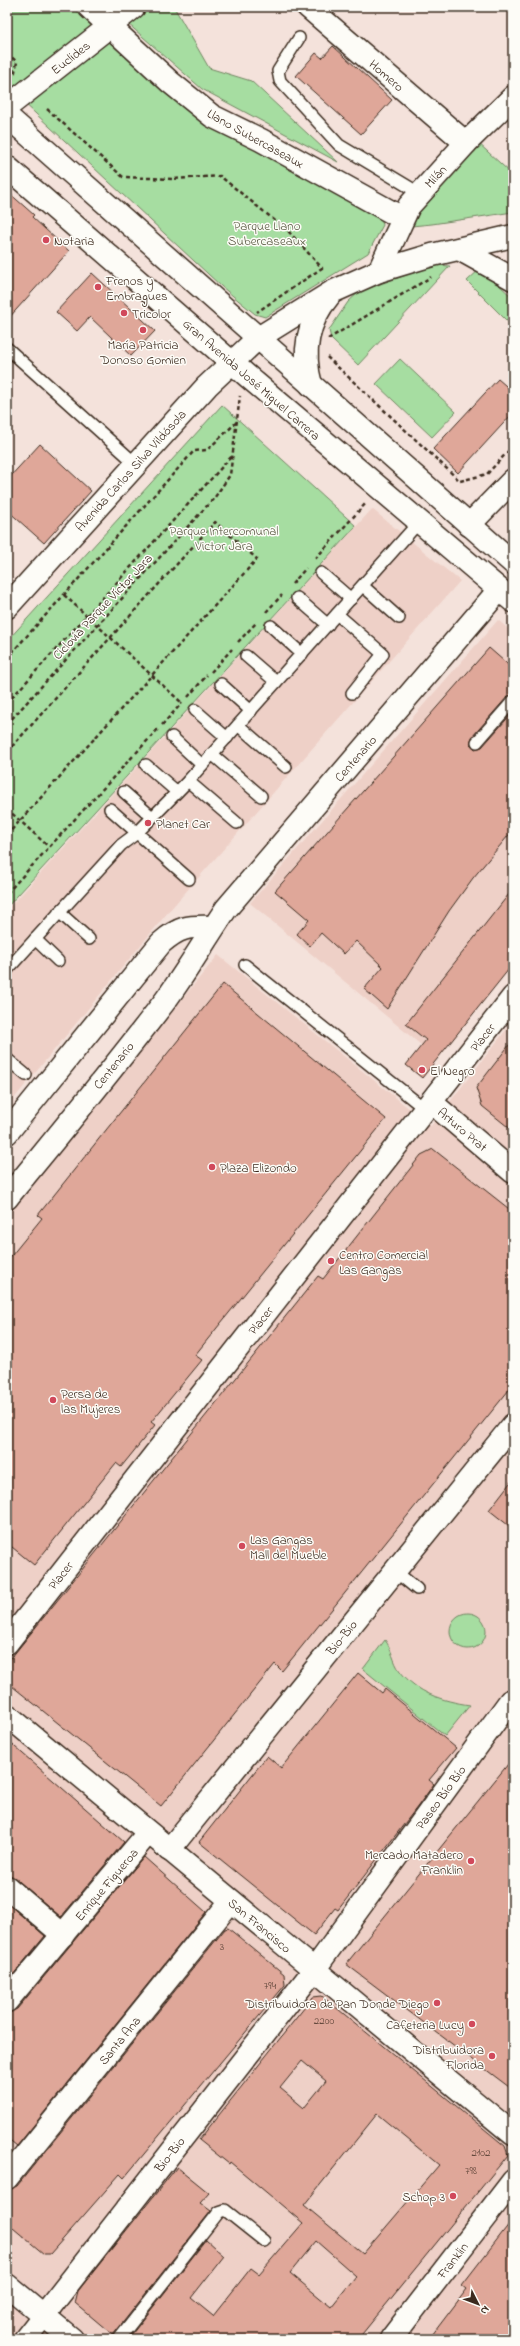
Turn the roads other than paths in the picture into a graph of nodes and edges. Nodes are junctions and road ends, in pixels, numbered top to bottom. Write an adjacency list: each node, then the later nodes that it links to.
1 (89, 7): 4 (street, Llano Subercaseaux)
2 (134, 7): 4 (street, Euclides)
3 (308, 7): 9 (street, Homero)
4 (110, 25): 7 (street, Euclides); 12 (street, Llano Subercaseaux)
5 (299, 38): 11 (lane)
6 (513, 97): 9 (street, Milán)
7 (7, 107)
8 (7, 116): 18 (street)
9 (466, 143): 11 (street, Milán)
10 (7, 167): 20 (street, Gran Avenida José Miguel Carrera)
11 (419, 194): 12 (street, Milán)
12 (402, 218): 15 (street, Milán)
13 (513, 236): 14 (street, Avenida Carlos Silva Vildósola)
14 (459, 249): 15 (street, Avenida Carlos Silva Vildósola); 16 (street)
15 (379, 271): 17 (street, Avenida Carlos Silva Vildósola)
16 (513, 279)
17 (332, 292): 18 (street, Avenida Carlos Silva Vildósola); 21 (street)
18 (258, 338): 20 (street, Avenida Carlos Silva Vildósola); 21 (street)
19 (7, 348): 22 (lane)
20 (231, 362): 22 (street, Avenida Carlos Silva Vildósola); 24 (street, Gran Avenida José Miguel Carrera)
21 (311, 385): 25 (street)
22 (136, 464): 32 (street, Avenida Carlos Silva Vildósola)
23 (513, 480): 25 (street)
24 (419, 522): 28 (lane); 29 (street, Gran Avenida José Miguel Carrera)
25 (469, 526): 26 (street)
26 (513, 563)
27 (321, 573): 31 (lane)
28 (362, 586): 31 (lane); 34 (lane)
29 (506, 596): 63 (street, Centenario)
30 (297, 598): 35 (lane)
31 (351, 599): 33 (lane)
32 (7, 607)
33 (337, 614): 35 (lane); 41 (lane)
34 (399, 618)
35 (328, 625): 37 (lane)
36 (271, 626): 37 (lane)
37 (302, 654): 39 (lane)
38 (246, 656): 39 (lane)
39 (276, 682): 44 (lane)
40 (221, 684): 44 (lane)
41 (352, 693)
42 (513, 702): 48 (lane)
43 (195, 710): 47 (lane)
44 (251, 711): 45 (lane)
45 (238, 725): 47 (lane); 52 (lane)
46 (172, 738): 51 (lane)
47 (226, 738): 49 (lane)
48 (477, 742)
49 (212, 754): 51 (lane); 56 (lane)
50 (146, 765): 55 (lane)
51 (202, 765): 53 (lane)
52 (286, 767)
53 (188, 781): 55 (lane); 59 (lane)
54 (124, 792): 58 (lane)
55 (177, 792): 58 (lane)
56 (261, 796)
57 (110, 809): 60 (lane)
58 (152, 817): 60 (lane)
59 (237, 823)
60 (137, 833): 61 (lane); 62 (lane)
61 (189, 879)
62 (59, 912): 64 (lane); 65 (lane)
63 (212, 927): 73 (street); 75 (street, Centenario)
64 (35, 939): 66 (lane); 68 (lane)
65 (90, 939)
66 (58, 961)
67 (245, 965): 72 (lane)
68 (7, 970)
69 (513, 997): 72 (street, Placer)
70 (7, 1059): 71 (lane)
71 (26, 1075)
72 (428, 1106): 74 (street, Arturo Prat); 79 (street, Placer)
73 (7, 1133)
74 (513, 1172)
75 (7, 1198)
76 (513, 1425): 77 (street, Bio-Bio)
77 (395, 1571): 78 (lane); 83 (street, Bio-Bio)
78 (417, 1589)
79 (7, 1643)
80 (510, 1702): 87 (street, Paseo Bío Bío)
81 (7, 1715): 82 (street, San Francisco)
82 (148, 1833): 83 (street, San Francisco); 86 (street, Enrique Figueroa)
83 (169, 1850): 85 (street, San Francisco)
84 (7, 1887): 86 (street)
85 (231, 1901): 87 (street, San Francisco); 90 (street, Santa Ana)
86 (63, 1935): 88 (street, Enrique Figueroa)
87 (314, 1970): 89 (street, San Francisco); 94 (street, Bio-Bio)
88 (7, 2001)
89 (513, 2134)
90 (7, 2178)
91 (513, 2181): 98 (street, Franklin)
92 (264, 2241): 97 (lane)
93 (7, 2285): 94 (street)
94 (43, 2315): 95 (street, Bio-Bio); 96 (street)
95 (25, 2339)
96 (72, 2339)
97 (119, 2339)
98 (391, 2339)

